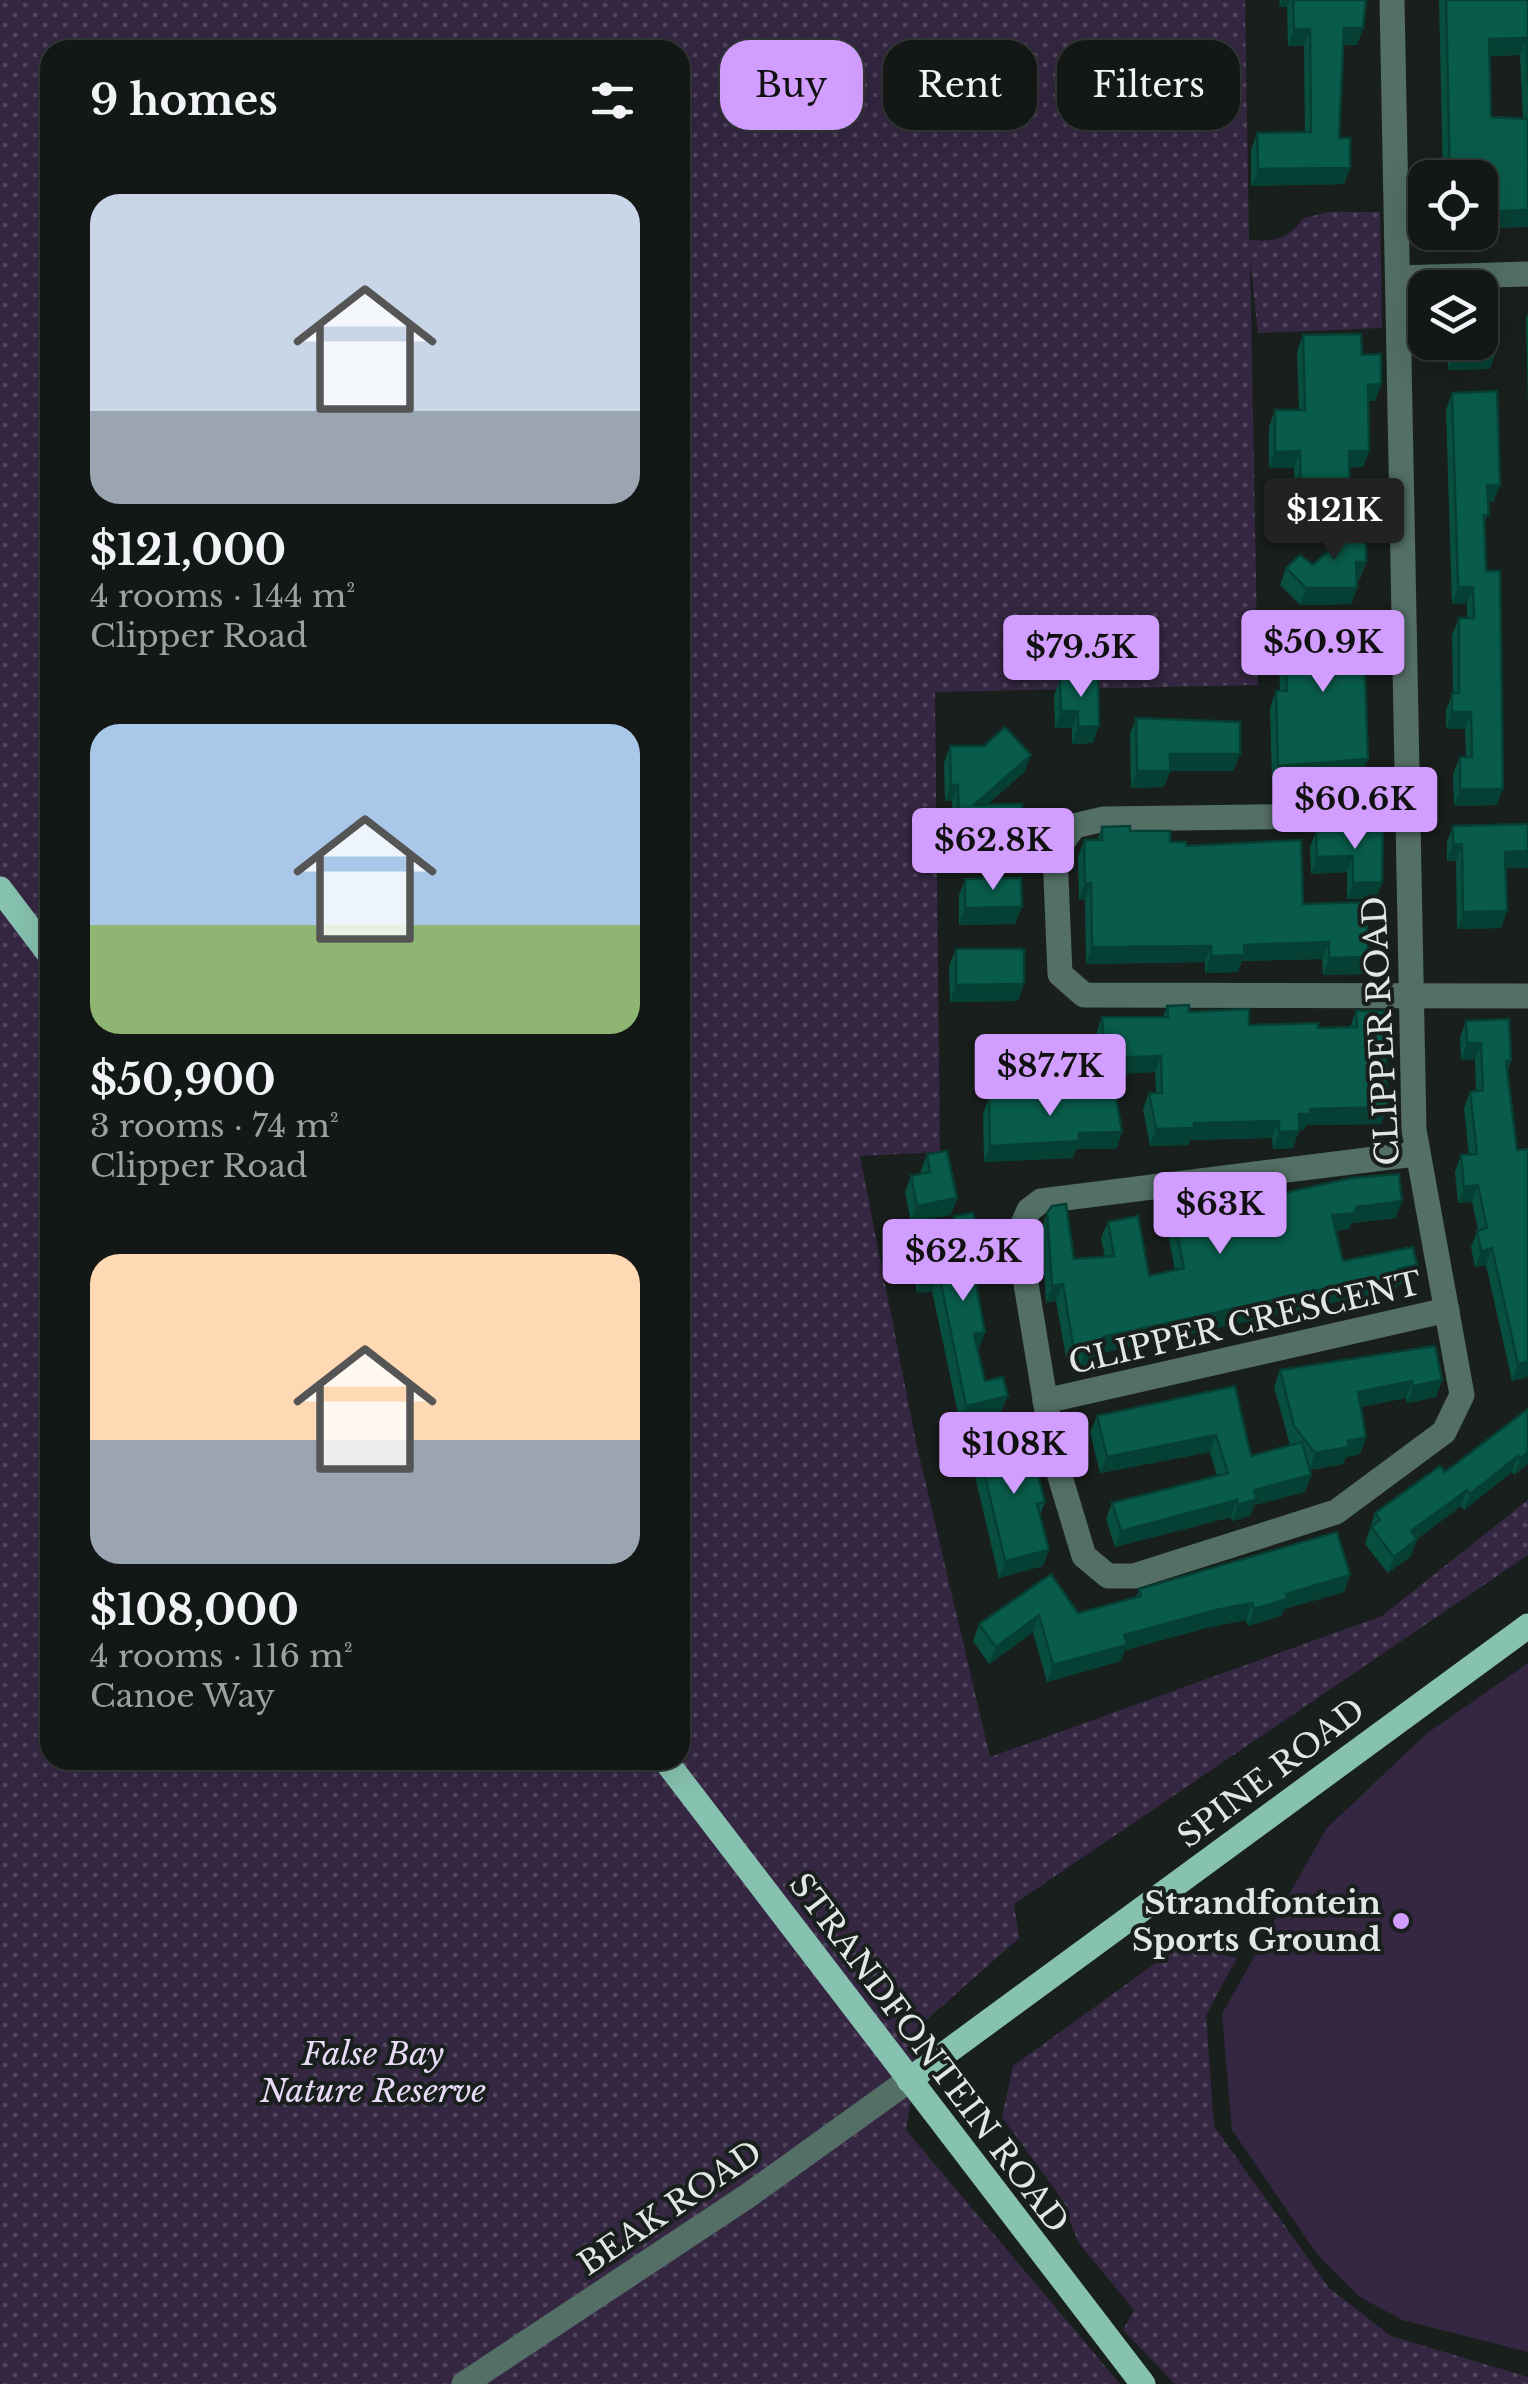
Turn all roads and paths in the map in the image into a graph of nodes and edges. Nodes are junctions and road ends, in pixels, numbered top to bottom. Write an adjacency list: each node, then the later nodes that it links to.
1 (1392, 0): 3 (street, CLIPPER ROAD)
2 (1528, 274): 3 (street)
3 (1398, 278): 4 (street, CLIPPER ROAD)
4 (1406, 816): 7 (street, CLIPPER ROAD); 7 (street)
5 (0, 889): 6 (main road)
6 (40, 941)
7 (1409, 994): 8 (street); 9 (street, CLIPPER ROAD)
8 (1528, 996)
9 (1416, 1154): 10 (street, CLIPPER ROAD); 11 (street, CLIPPER CRESCENT)
10 (1447, 1310): 11 (street, CLIPPER CRESCENT); 11 (street, CLIPPER ROAD)
11 (1045, 1401)
12 (1528, 1626): 14 (main road, SPINE ROAD)
13 (673, 1770): 14 (main road, STRANDFONTEIN ROAD)
14 (909, 2080): 15 (street, BEAK ROAD); 16 (main road, STRANDFONTEIN ROAD)
15 (464, 2384)
16 (1143, 2384)

